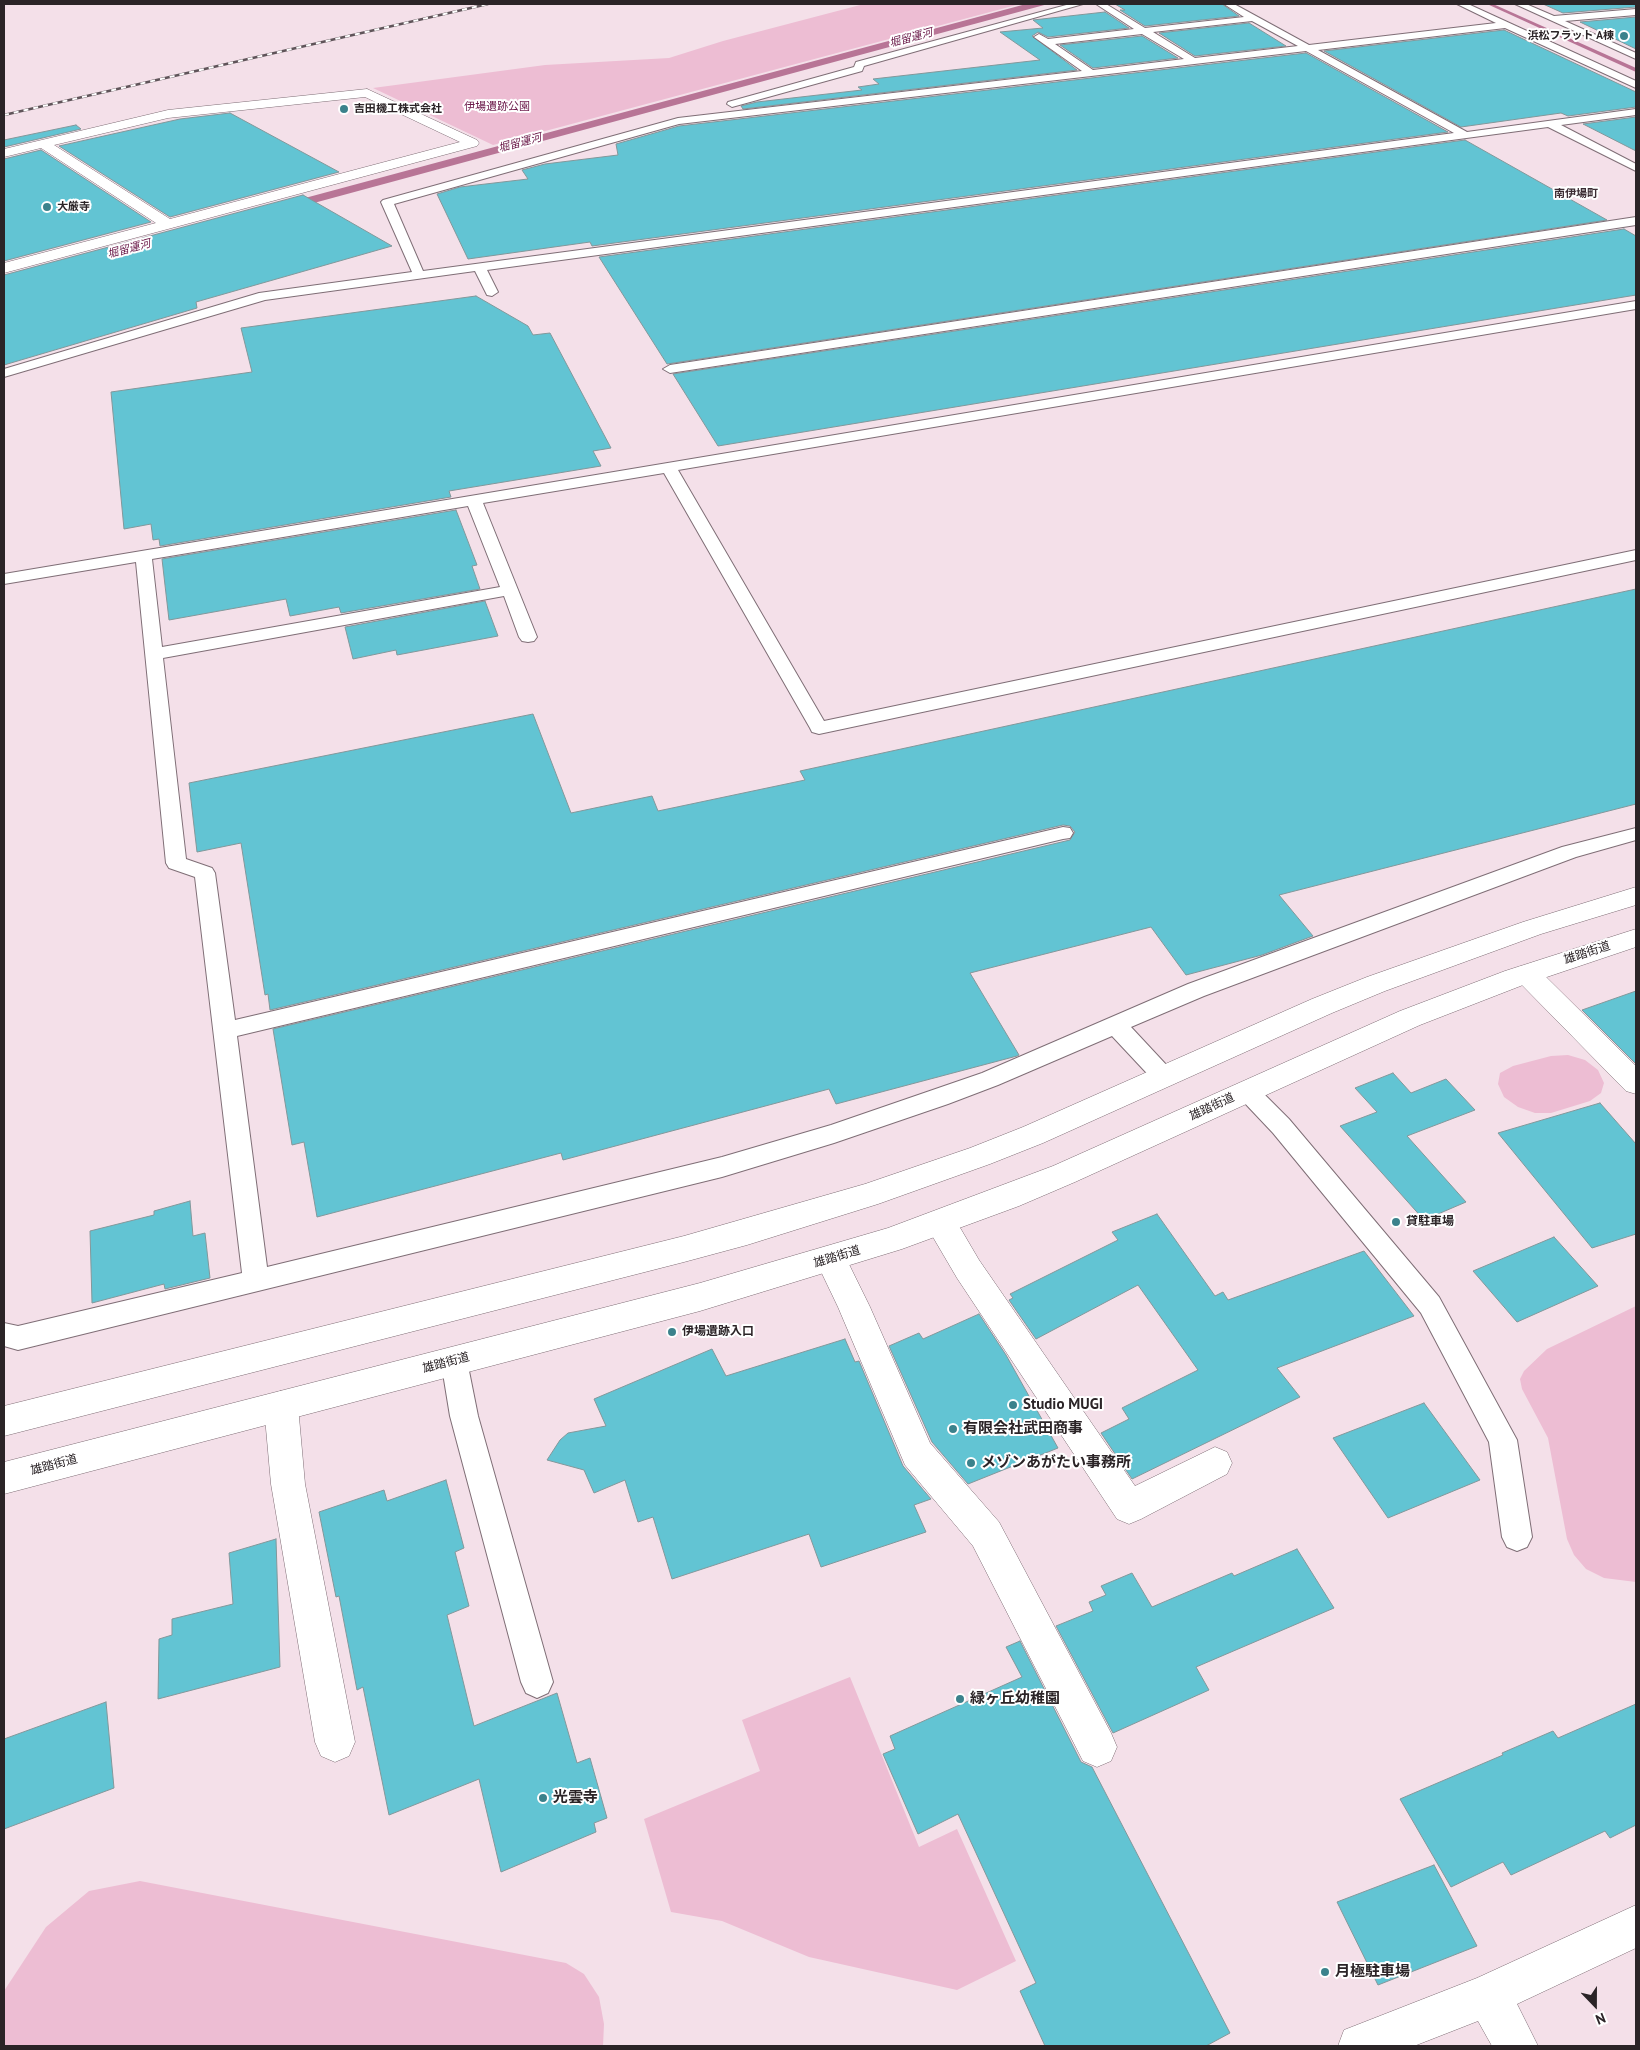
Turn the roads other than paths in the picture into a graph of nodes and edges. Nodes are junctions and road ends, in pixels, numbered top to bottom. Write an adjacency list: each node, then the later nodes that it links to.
1 (1079, 4): 9 (lane)
2 (1100, 4): 11 (lane)
3 (1228, 4): 7 (lane)
4 (1461, 4): 10 (lane)
5 (1519, 4): 8 (lane)
6 (1636, 12): 8 (lane)
7 (1255, 18): 11 (lane); 13 (lane)
8 (1554, 19): 14 (lane)
9 (1016, 21): 12 (lane); 19 (lane)
10 (1506, 25): 13 (lane); 17 (lane)
11 (1144, 31): 12 (lane); 15 (lane)
12 (1045, 42): 16 (lane)
13 (1308, 48): 15 (lane); 21 (lane)
14 (1636, 56)
15 (1193, 61): 16 (lane)
16 (1091, 73): 19 (lane)
17 (1636, 85)
18 (1636, 112): 20 (lane)
19 (717, 117): 31 (lane)
20 (1549, 123): 21 (lane); 24 (lane)
21 (1465, 135): 29 (lane)
22 (42, 144): 23 (street); 26 (street); 26 (street)
23 (4, 153)
24 (1635, 167)
25 (1636, 221): 27 (lane)
26 (167, 224): 30 (street)
27 (1620, 224): 28 (lane); 34 (lane)
28 (1636, 233)
29 (479, 267): 31 (lane); 32 (lane)
30 (4, 268)
31 (419, 275): 35 (lane)
32 (492, 292)
33 (1636, 305): 36 (lane)
34 (670, 369)
35 (4, 373)
36 (668, 467): 37 (lane); 39 (lane)
37 (474, 500): 38 (lane); 41 (lane)
38 (144, 555): 40 (lane); 43 (lane)
39 (1636, 555)
40 (4, 579)
41 (510, 590): 42 (lane); 43 (lane)
42 (528, 637)
43 (154, 654): 50 (lane)
44 (1063, 833): 50 (lane)
45 (1636, 834): 49 (lane)
46 (1636, 896): 51 (street)
47 (1636, 938): 48 (street, 雄踏街道)
48 (1527, 974): 52 (street); 53 (street, 雄踏街道)
49 (1116, 1026): 51 (lane); 56 (lane)
50 (224, 1031): 56 (lane)
51 (1164, 1077): 60 (street)
52 (1636, 1083)
53 (1247, 1091): 54 (street, 雄踏街道); 63 (lane)
54 (941, 1222): 55 (street, 雄踏街道); 61 (street)
55 (831, 1259): 58 (street, 雄踏街道); 66 (street)
56 (256, 1280): 57 (lane)
57 (4, 1334)
58 (454, 1361): 59 (street, 雄踏街道); 64 (lane)
59 (282, 1406): 62 (street, 雄踏街道); 65 (street)
60 (4, 1421)
61 (1215, 1463)
62 (4, 1478)
63 (1517, 1536)
64 (537, 1682)
65 (335, 1742)
66 (1097, 1747)
67 (1636, 1926): 68 (street)
68 (1488, 1995): 69 (street); 70 (street)
69 (1360, 2046)
70 (1516, 2046)

